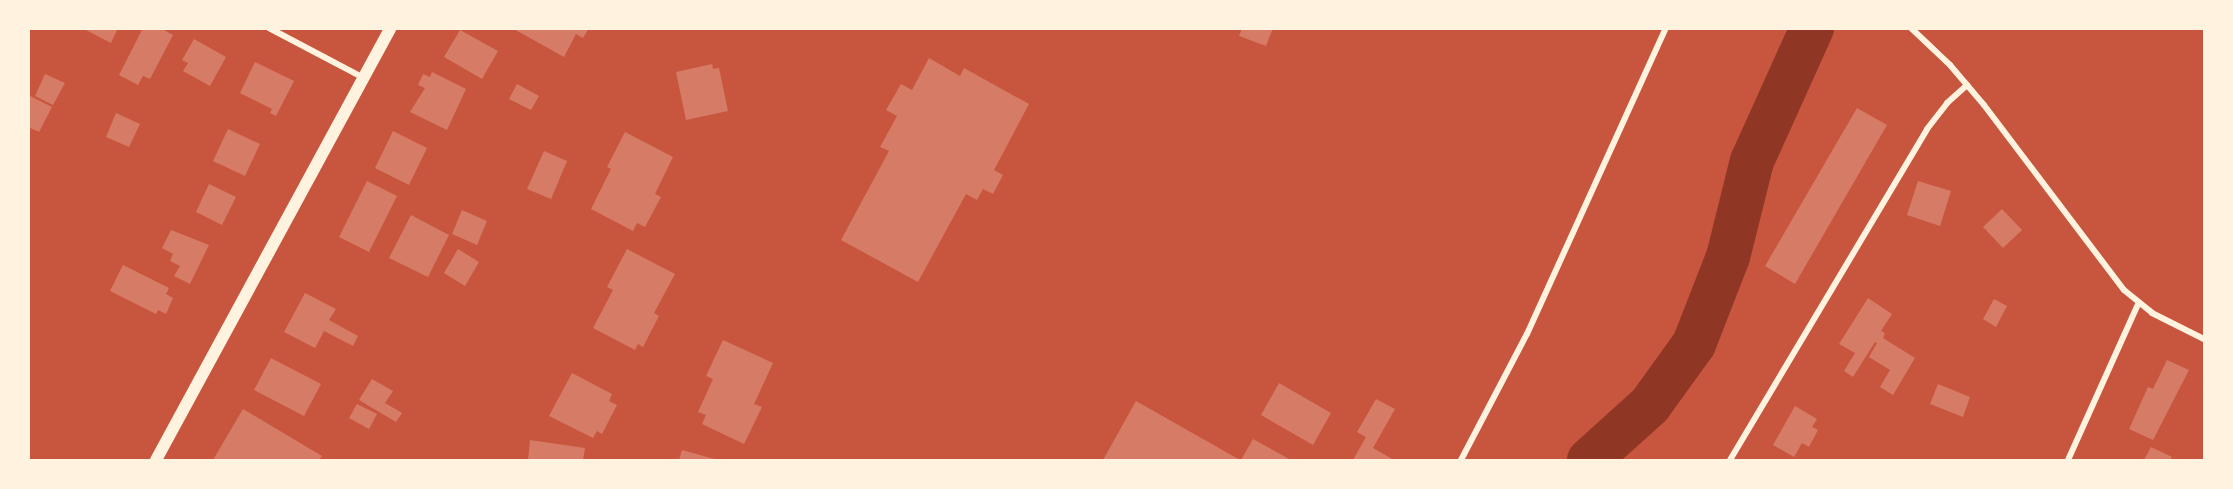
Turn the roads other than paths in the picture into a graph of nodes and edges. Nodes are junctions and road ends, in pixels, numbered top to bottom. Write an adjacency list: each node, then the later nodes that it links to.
1 (269, 28): 5 (street)
2 (391, 28): 5 (main road)
3 (1666, 28): 10 (street)
4 (1911, 28): 6 (street)
5 (364, 78): 9 (main road)
6 (1967, 85): 7 (street); 11 (street)
7 (2138, 304): 8 (street); 12 (street)
8 (2205, 339)
9 (156, 460)
10 (1461, 460)
11 (1730, 460)
12 (2068, 460)

